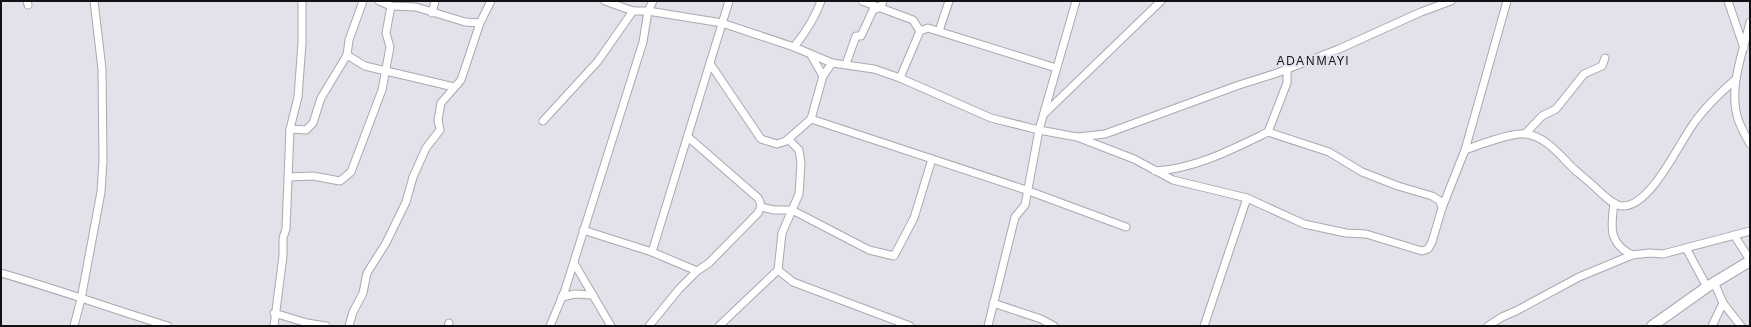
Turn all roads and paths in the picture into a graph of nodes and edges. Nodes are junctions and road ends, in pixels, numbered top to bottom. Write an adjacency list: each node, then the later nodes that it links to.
1 (94, 1): 79 (street)
2 (302, 1): 46 (street)
3 (364, 1): 30 (street)
4 (378, 1): 19 (street)
5 (435, 1): 22 (street)
6 (491, 1): 24 (street)
7 (604, 1): 20 (street)
8 (653, 1): 21 (street)
9 (729, 1): 25 (street)
10 (821, 1): 28 (street)
11 (862, 1): 18 (street)
12 (949, 1): 27 (street)
13 (1076, 1): 36 (street)
14 (1161, 1): 43 (street)
15 (1451, 1): 37 (street)
16 (1507, 1): 54 (street)
17 (1728, 1): 29 (street)
18 (882, 4): 26 (street); 34 (street)
19 (391, 6): 22 (street); 38 (street)
20 (633, 11): 21 (street); 45 (street)
21 (648, 11): 25 (street); 65 (street)
22 (432, 12): 24 (street)
23 (1750, 22): 29 (street)
24 (480, 23): 42 (street)
25 (722, 23): 28 (street); 35 (street)
26 (920, 31): 27 (street); 40 (street)
27 (939, 31): 36 (street)
28 (794, 47): 31 (street)
29 (1744, 48): 41 (street)
30 (347, 55): 38 (street); 46 (street)
31 (811, 55): 33 (street); 39 (street)
32 (1605, 58): 49 (street)
33 (832, 63): 34 (street); 39 (street)
34 (846, 64): 40 (street)
35 (711, 65): 50 (street); 52 (street)
36 (1056, 68): 43 (street)
37 (1288, 69): 48 (street); 51 (street)
38 (386, 71): 42 (street); 57 (street)
39 (823, 76): 44 (street)
40 (900, 78): 47 (street)
41 (1736, 79): 53 (street); 60 (street)
42 (454, 87): 87 (street)
43 (1043, 115): 47 (street)
44 (811, 119): 52 (street); 55 (street)
45 (543, 121)
46 (290, 129): 57 (street)
47 (1039, 130): 51 (street); 58 (street)
48 (1268, 132): 56 (street); 62 (street)
49 (1525, 134): 54 (street); 60 (street)
50 (688, 137): 61 (street); 69 (street)
51 (1077, 137): 56 (street)
52 (788, 139): 63 (street)
53 (1750, 144)
54 (1465, 150): 62 (street)
55 (932, 159): 58 (street); 63 (street)
56 (1155, 171): 59 (street)
57 (288, 177): 82 (street)
58 (1026, 190): 64 (street); 80 (street)
59 (1246, 198): 62 (street); 95 (street)
60 (1614, 203): 70 (street)
61 (761, 207): 63 (street); 74 (street)
62 (1442, 208)
63 (792, 210): 73 (street)
64 (1126, 227)
65 (583, 230): 69 (street); 72 (street)
66 (1750, 231): 67 (street)
67 (1734, 235): 68 (street); 71 (street)
68 (1686, 248): 70 (street); 76 (street)
69 (652, 252): 74 (street)
70 (1632, 255): 96 (street)
71 (1750, 260): 76 (main road)
72 (574, 264): 77 (street); 78 (street)
73 (778, 270): 91 (street); 92 (street)
74 (697, 271): 90 (street)
75 (1, 273): 79 (street)
76 (1711, 284): 81 (street); 97 (main road)
77 (592, 295): 78 (street); 89 (street)
78 (562, 297): 88 (street)
79 (81, 299): 83 (street); 84 (street)
80 (993, 303): 93 (street); 94 (street)
81 (1723, 303): 98 (street); 99 (street)
82 (274, 313): 85 (street); 86 (street)
83 (74, 326)
84 (168, 326)
85 (274, 326)
86 (326, 326)
87 (349, 326)
88 (550, 326)
89 (611, 326)
90 (649, 326)
91 (719, 326)
92 (910, 326)
93 (988, 326)
94 (1054, 326)
95 (1204, 326)
96 (1488, 326)
97 (1652, 326)
98 (1712, 326)
99 (1742, 326)

